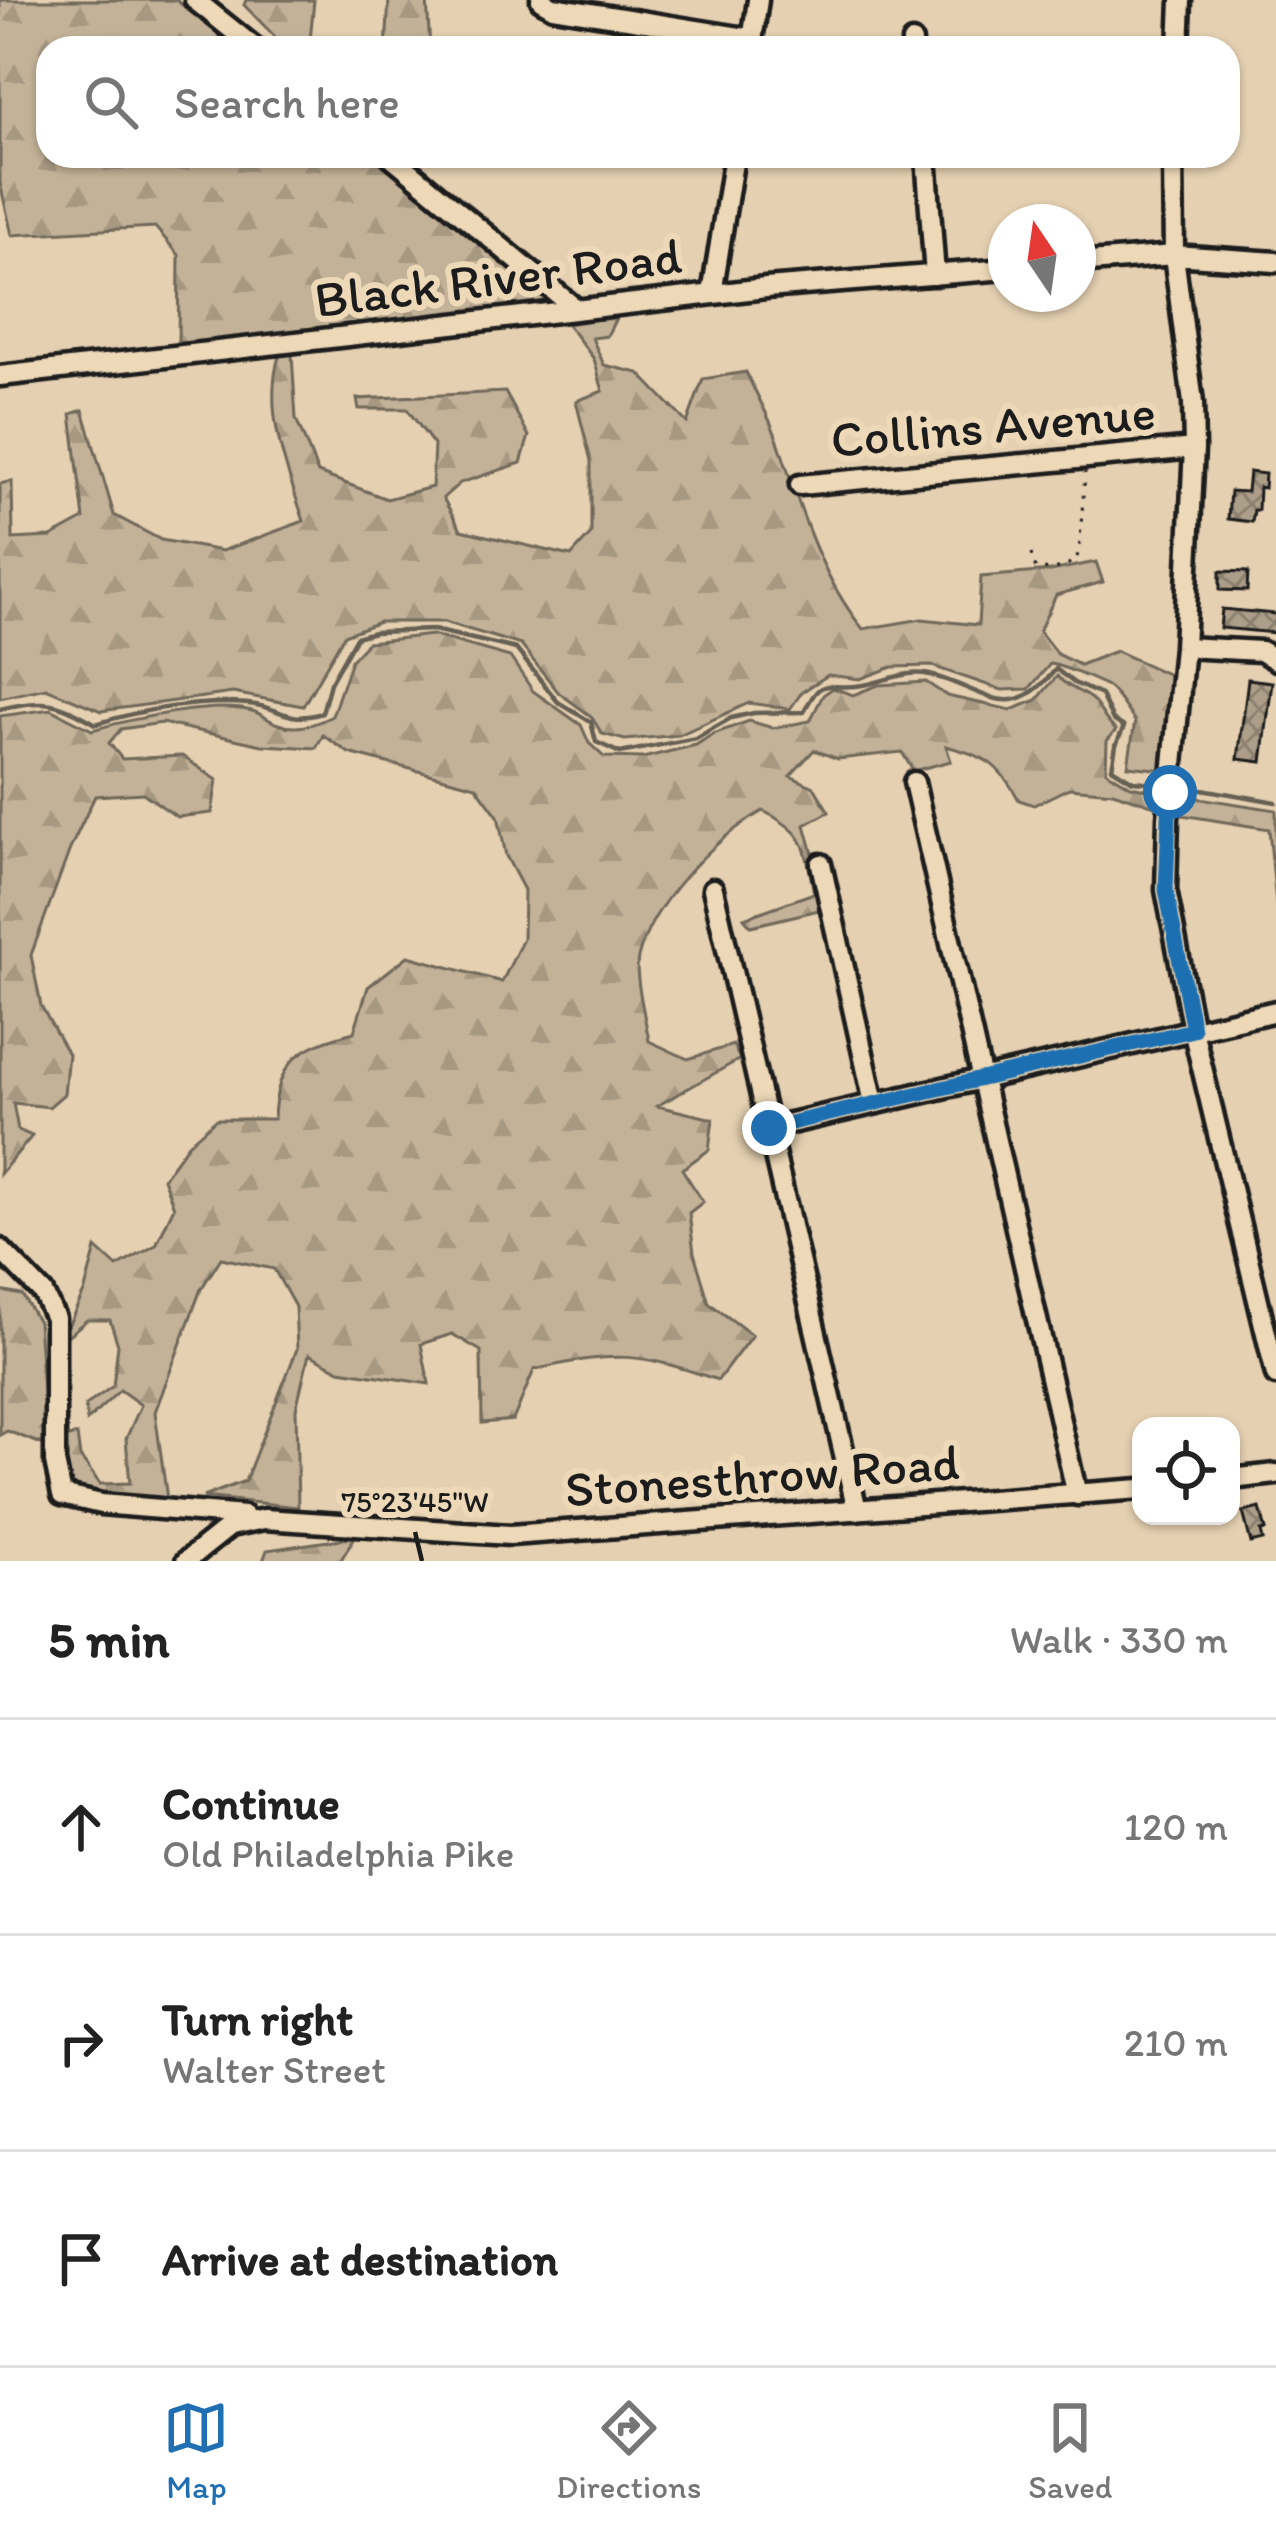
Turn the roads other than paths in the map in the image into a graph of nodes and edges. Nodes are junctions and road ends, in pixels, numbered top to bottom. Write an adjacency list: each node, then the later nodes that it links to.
1 (195, 0): 5 (street)
2 (541, 0): 6 (street)
3 (758, 0): 7 (street)
4 (1181, 0): 8 (street)
5 (240, 36)
6 (708, 36)
7 (752, 36)
8 (1180, 36)
9 (406, 168): 19 (street)
10 (732, 168): 18 (street)
11 (927, 168): 17 (street)
12 (1173, 168): 13 (street)
13 (1174, 255): 14 (street); 15 (street); 21 (street)
14 (1096, 262)
15 (1276, 262)
16 (988, 271): 17 (street, Black River Road)
17 (935, 275): 18 (street, Black River Road)
18 (712, 294): 19 (street, Black River Road)
19 (576, 309): 20 (street, Black River Road)
20 (0, 376)
21 (1194, 448): 22 (street, Collins Avenue); 23 (street)
22 (800, 485)
23 (1184, 647): 24 (street); 29 (street)
24 (1276, 660)
25 (914, 782): 30 (street)
26 (821, 864): 31 (street)
27 (713, 889): 32 (street)
28 (1276, 1011): 29 (street)
29 (1193, 1030): 30 (street); 34 (street)
30 (981, 1079): 31 (street); 38 (street)
31 (874, 1103): 32 (street)
32 (769, 1128): 39 (street)
33 (0, 1249): 40 (street)
34 (1276, 1375)
35 (1276, 1474): 36 (street)
36 (1240, 1478)
37 (1132, 1490): 38 (street, Stonesthrow Road)
38 (1077, 1495): 39 (street, Stonesthrow Road)
39 (857, 1510): 40 (street, Stonesthrow Road)
40 (264, 1519): 41 (street, Stonesthrow Road)
41 (186, 1561)

